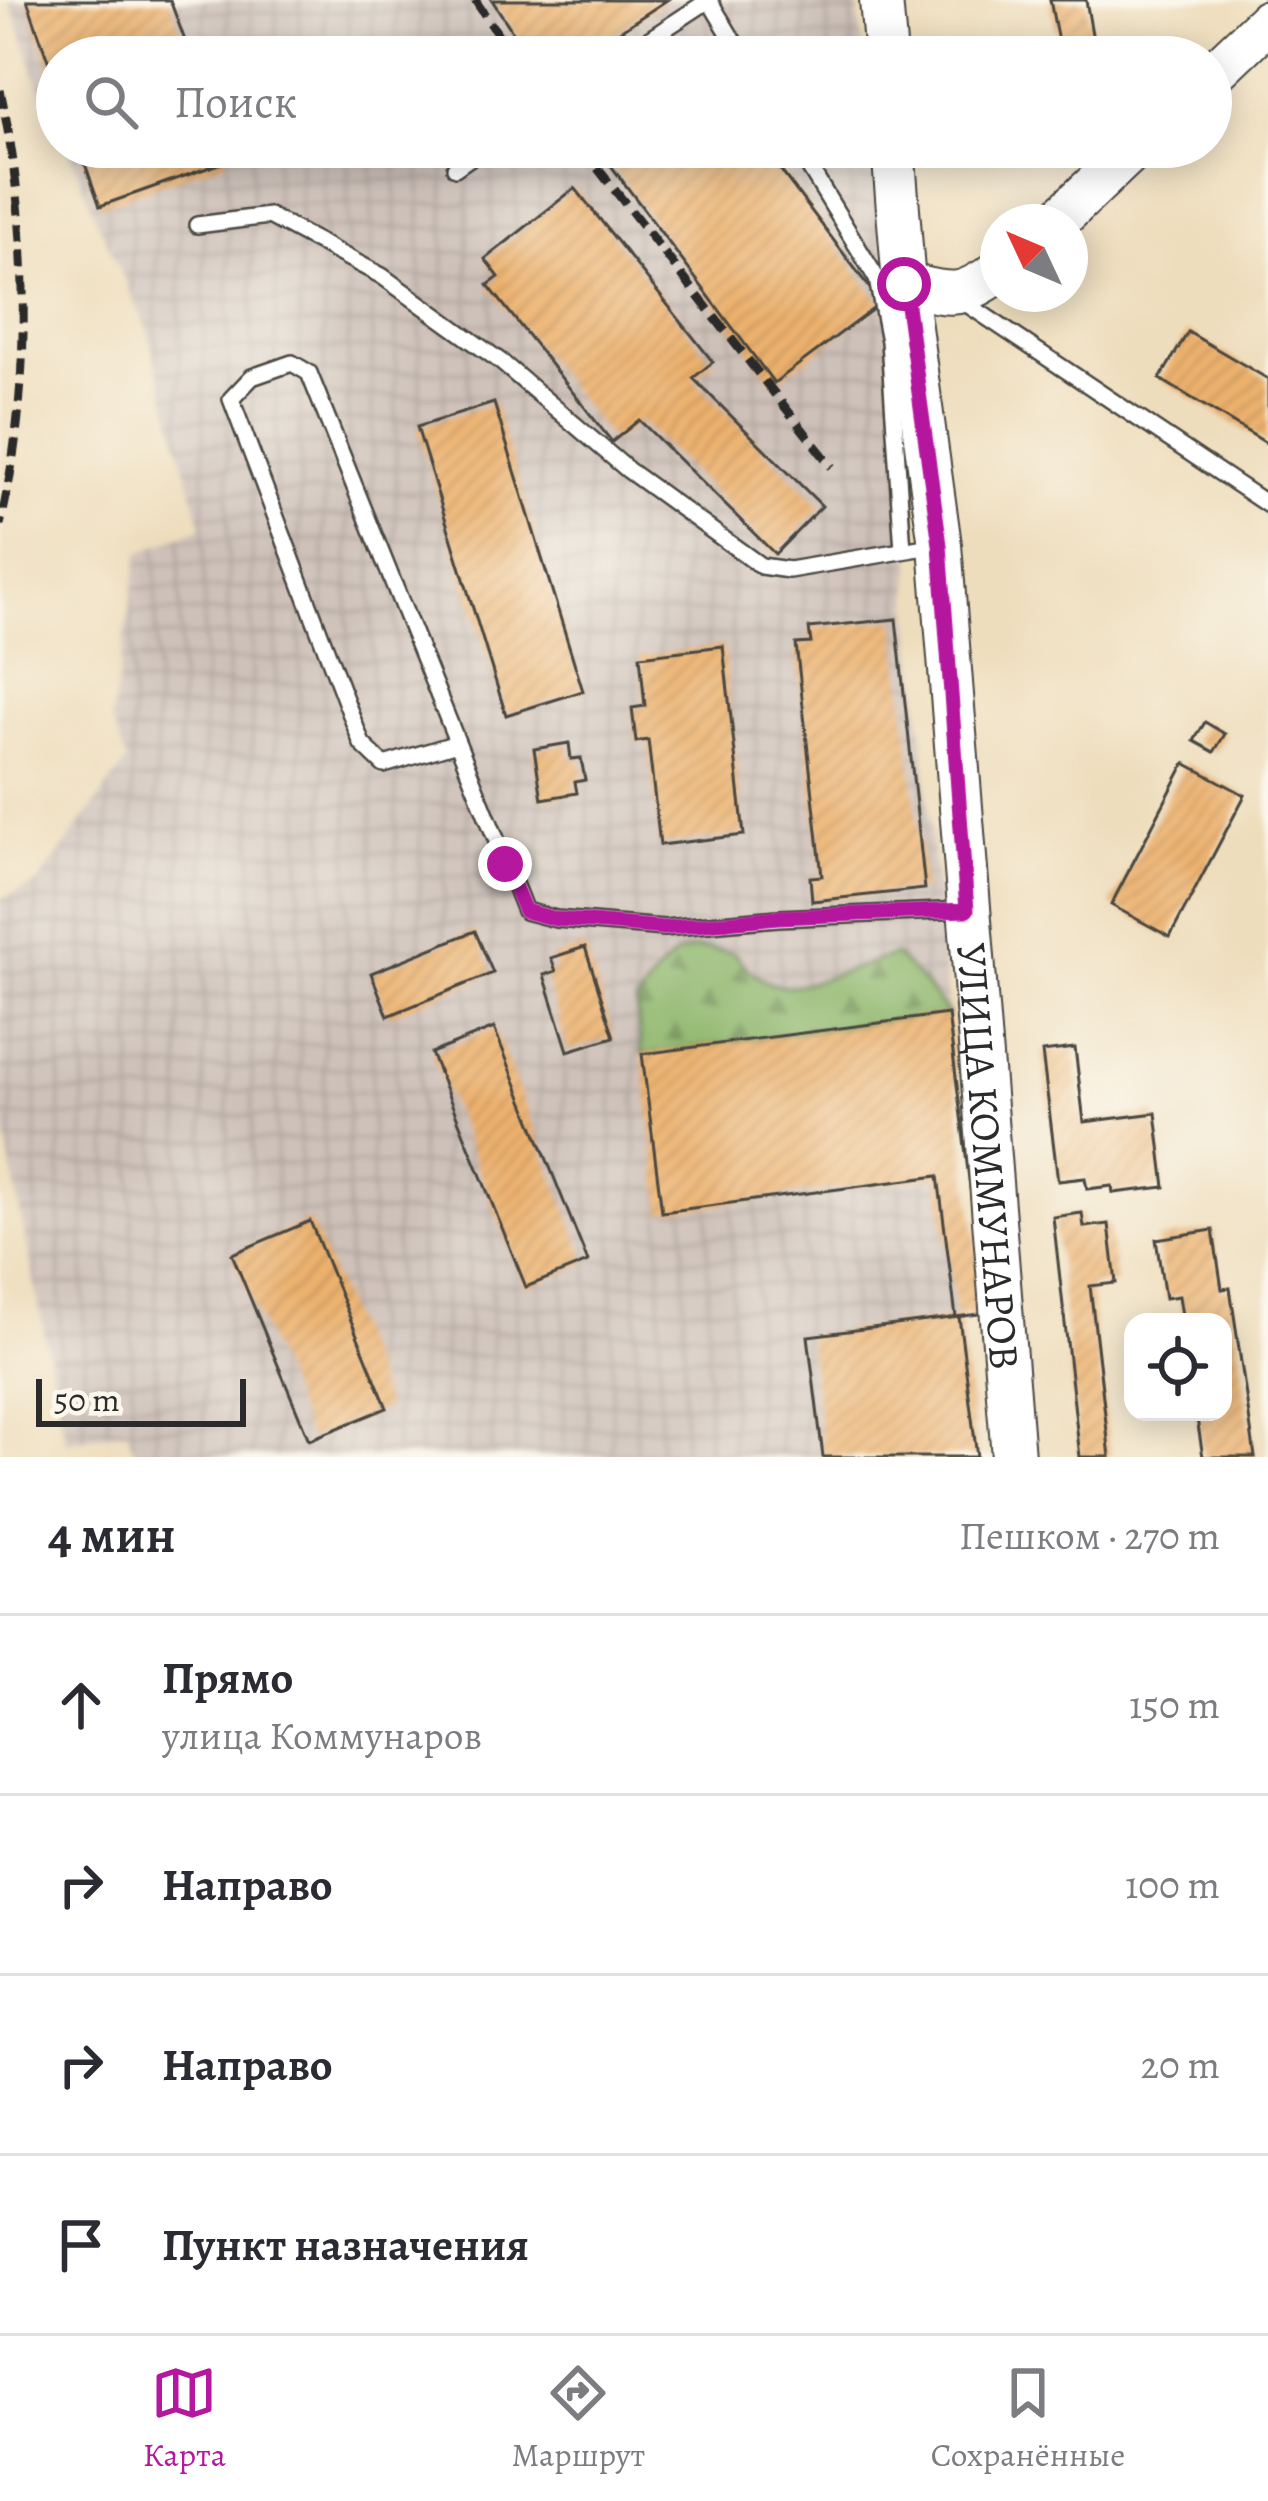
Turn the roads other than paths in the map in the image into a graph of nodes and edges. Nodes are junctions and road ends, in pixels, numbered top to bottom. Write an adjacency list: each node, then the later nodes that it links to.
1 (709, 0): 4 (lane); 5 (lane)
2 (881, 0): 6 (main road)
3 (1268, 21): 7 (main road)
4 (654, 36)
5 (730, 36)
6 (884, 36)
7 (1232, 55)
8 (810, 168): 17 (lane)
9 (895, 168): 13 (main road, УЛИЦА КОММУНАРОВ)
10 (1114, 168): 11 (main road)
11 (1075, 204)
12 (197, 224): 17 (lane)
13 (904, 284): 15 (main road); 17 (main road, УЛИЦА КОММУНАРОВ)
14 (980, 285): 15 (main road)
15 (953, 295): 16 (lane)
16 (1268, 505)
17 (922, 547): 19 (main road, УЛИЦА КОММУНАРОВ)
18 (457, 743): 18 (lane); 19 (lane)
19 (967, 910): 20 (main road, УЛИЦА КОММУНАРОВ)
20 (1013, 1457)

